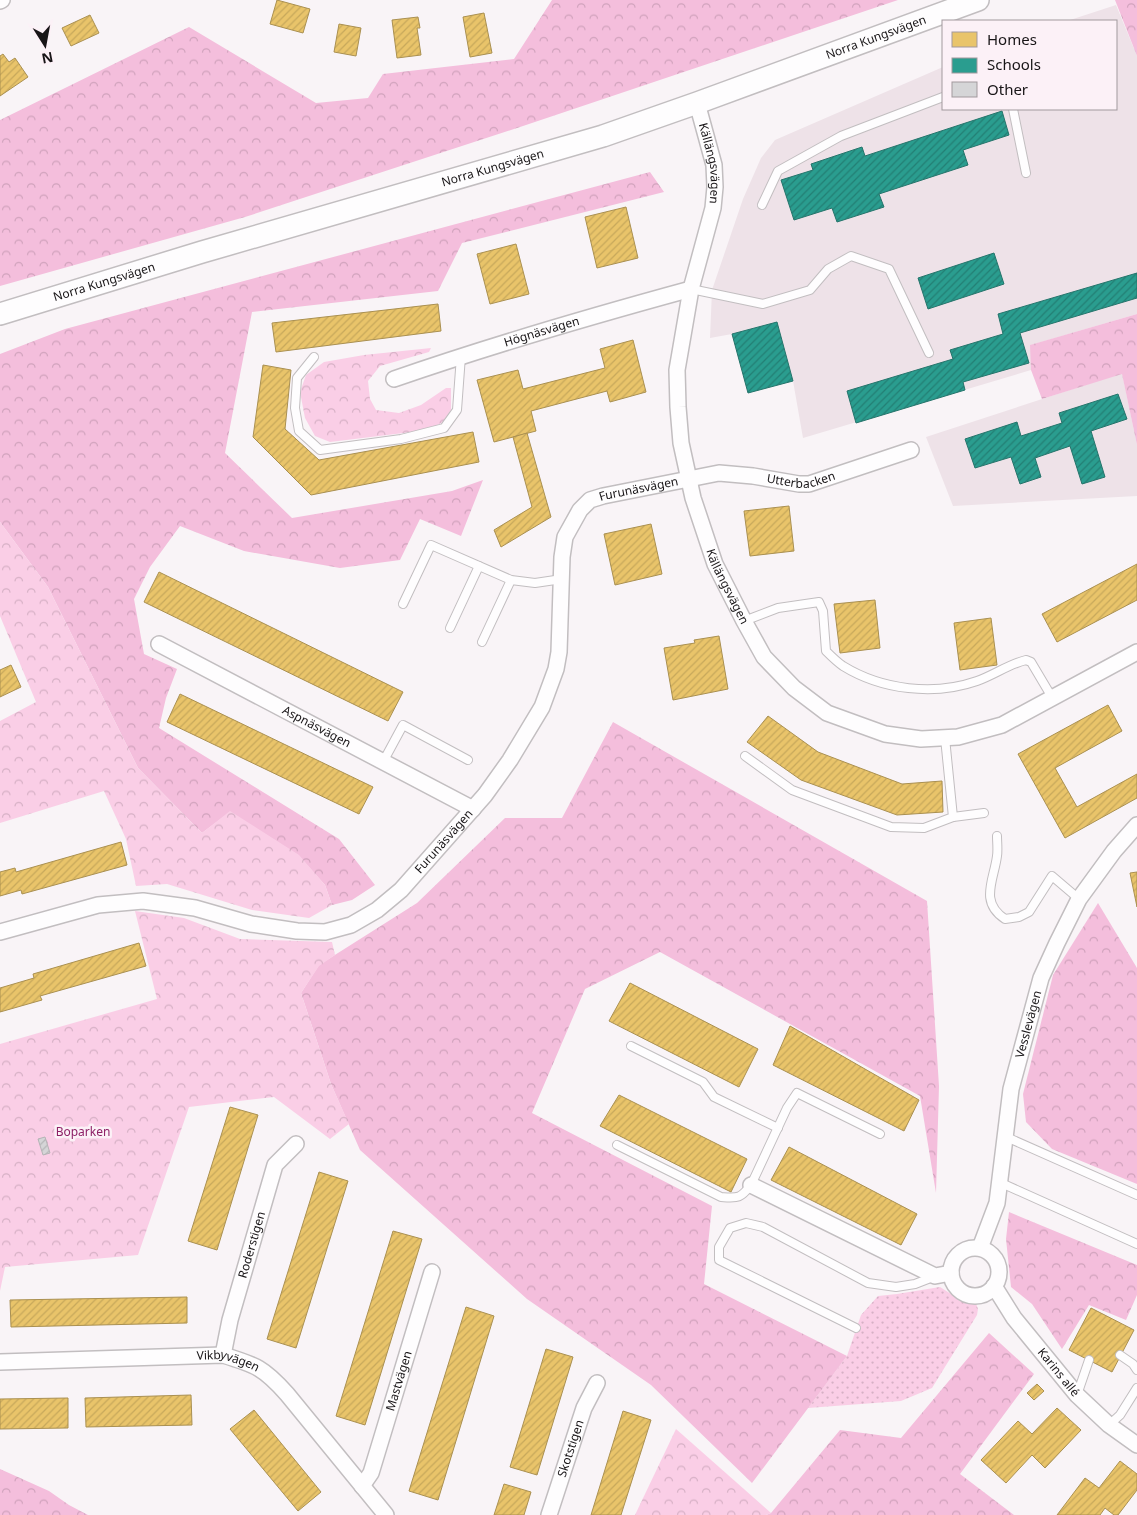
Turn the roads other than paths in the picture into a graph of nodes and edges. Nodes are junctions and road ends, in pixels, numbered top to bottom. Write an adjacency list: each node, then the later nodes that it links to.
1 (978, 0): 3 (main road, Norra Kungsvägen)
2 (942, 97): 6 (lane)
3 (697, 103): 7 (street, Källängsvägen); 8 (main road, Norra Kungsvägen)
4 (1013, 110): 5 (lane)
5 (1026, 174)
6 (762, 205)
7 (692, 289): 9 (lane); 10 (street, Högnäsvägen); 14 (street, Källängsvägen)
8 (0, 314)
9 (929, 353)
10 (461, 356): 11 (lane); 12 (street, Högnäsvägen)
11 (314, 357)
12 (394, 379)
13 (911, 450): 14 (street, Utterbacken)
14 (688, 479): 16 (street, Furunäsvägen); 19 (street, Källängsvägen)
15 (479, 566): 17 (lane); 18 (lane); 20 (lane)
16 (562, 579): 17 (lane); 29 (street, Furunäsvägen)
17 (511, 580): 21 (lane)
18 (403, 604)
19 (744, 622): 24 (lane); 25 (street, Källängsvägen)
20 (450, 628)
21 (482, 642)
22 (160, 644): 28 (street, Aspnäsvägen)
23 (1136, 653): 24 (street, Källängsvägen)
24 (1054, 699): 25 (street, Källängsvägen)
25 (945, 738): 31 (lane)
26 (745, 756): 31 (lane)
27 (468, 760): 28 (lane)
28 (383, 762): 29 (street, Aspnäsvägen)
29 (473, 809): 35 (street, Furunäsvägen)
30 (984, 813): 31 (lane)
31 (953, 817)
32 (1137, 826): 34 (street, Vesslevägen)
33 (997, 836): 34 (lane)
34 (1079, 899): 39 (street, Vesslevägen)
35 (0, 932)
36 (631, 1046): 37 (lane)
37 (778, 1128): 38 (lane); 43 (lane)
38 (880, 1134)
39 (1004, 1136): 42 (street, Vesslevägen); 44 (lane)
40 (296, 1144): 52 (street, Roderstigen)
41 (618, 1145): 43 (lane)
42 (999, 1182): 45 (lane); 46 (street, Vesslevägen)
43 (751, 1185): 49 (street)
44 (1137, 1195)
45 (1137, 1244)
46 (980, 1248): 48 (street); 50 (street)
47 (432, 1272): 62 (street, Mastvägen)
48 (951, 1273): 49 (street); 50 (street)
49 (935, 1276): 51 (lane)
50 (994, 1286): 59 (street, Karins allé)
51 (856, 1328)
52 (223, 1355): 55 (street, Vikbyvägen); 62 (street, Vikbyvägen)
53 (1120, 1356): 56 (lane)
54 (1089, 1360): 59 (lane)
55 (0, 1362)
56 (1137, 1370)
57 (598, 1383): 64 (street, Skotstigen)
58 (1137, 1388): 60 (lane)
59 (1077, 1395): 60 (street, Karins allé)
60 (1109, 1425): 61 (street, Karins allé)
61 (1137, 1444)
62 (362, 1486): 63 (street, Vikbyvägen)
63 (386, 1515)
64 (549, 1515)

